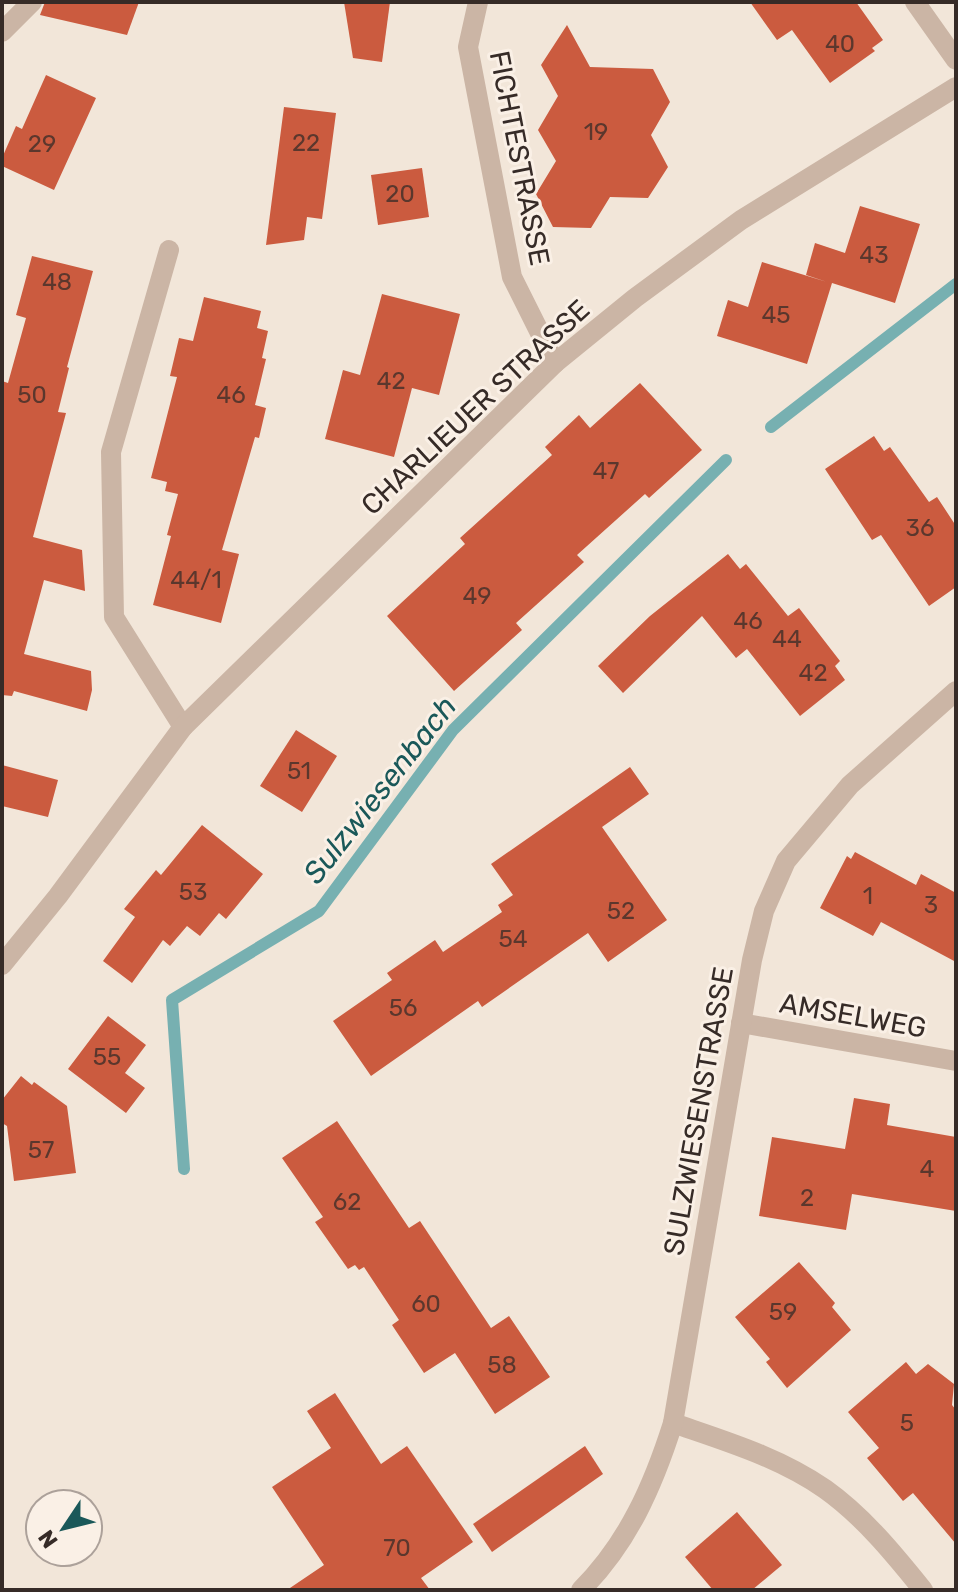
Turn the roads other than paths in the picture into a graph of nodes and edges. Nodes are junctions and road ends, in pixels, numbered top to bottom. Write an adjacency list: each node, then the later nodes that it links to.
1 (32, 2): 4 (street)
2 (478, 2): 8 (street, FICHTESTRASSE)
3 (915, 2): 5 (street)
4 (2, 32)
5 (956, 60)
6 (956, 87): 8 (street, CHARLIEUER STRASSE)
7 (169, 250): 10 (street)
8 (555, 363): 10 (street, CHARLIEUER STRASSE)
9 (956, 691): 12 (street, SULZWIESENSTRASSE)
10 (183, 727): 11 (street, CHARLIEUER STRASSE)
11 (2, 965)
12 (741, 1023): 13 (street, AMSELWEG); 14 (street, SULZWIESENSTRASSE)
13 (956, 1061)
14 (673, 1423): 15 (street, SULZWIESENSTRASSE); 16 (street)
15 (581, 1590)
16 (923, 1590)

